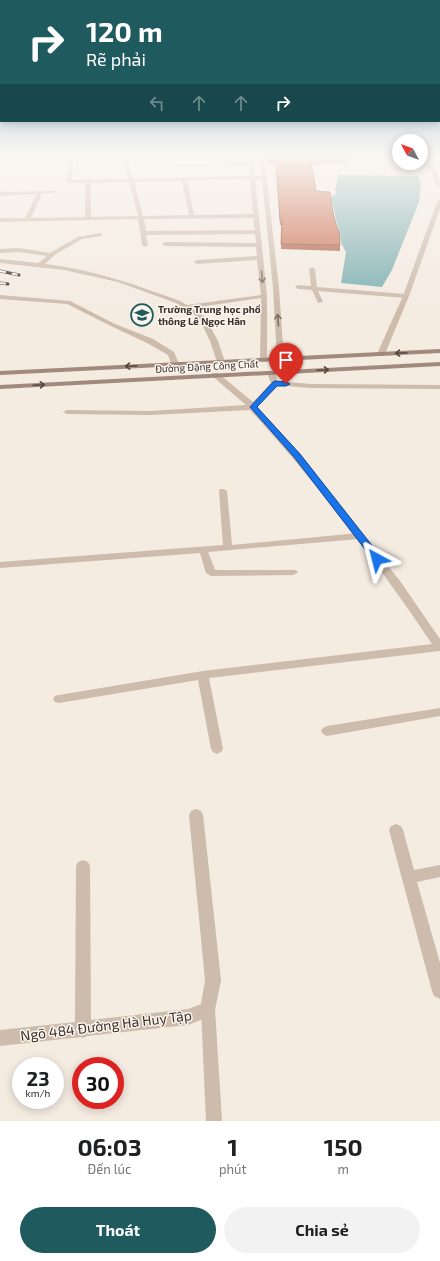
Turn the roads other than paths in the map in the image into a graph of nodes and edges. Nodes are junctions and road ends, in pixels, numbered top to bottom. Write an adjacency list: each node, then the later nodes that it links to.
1 (33, 207): 11 (street)
2 (88, 207): 12 (street)
3 (138, 207): 10 (street)
4 (190, 207): 9 (street)
5 (254, 207): 8 (street)
6 (267, 207): 20 (street)
7 (438, 207): 31 (street)
8 (255, 216): 9 (street); 14 (street)
9 (192, 218): 10 (street)
10 (141, 219): 12 (street); 15 (street)
11 (27, 220): 12 (street); 13 (street)
12 (88, 220)
13 (3, 222)
14 (257, 232): 15 (street); 19 (street)
15 (143, 233): 18 (street)
16 (100, 235): 22 (street)
17 (166, 244): 19 (street)
18 (145, 245)
19 (259, 247): 20 (street); 23 (street)
20 (272, 250): 37 (street, one-way to 20)
21 (0, 251): 22 (street)
22 (52, 255): 26 (street)
23 (260, 258): 25 (street); 30 (street, one-way to 30)
24 (0, 261): 26 (street)
25 (197, 262)
26 (39, 266): 34 (street)
27 (312, 268): 29 (street)
28 (298, 287): 29 (street)
29 (314, 288): 31 (street); 33 (street)
30 (264, 296): 34 (street); 38 (street)
31 (406, 296): 36 (street)
32 (0, 297): 40 (street)
33 (320, 302)
34 (186, 307): 39 (street)
35 (440, 351): 36 (main road, Đường Đặng Công Chất, one-way to 36)
36 (381, 354): 37 (main road, Đường Đặng Công Chất); 43 (main road)
37 (281, 359): 38 (main road, Đường Đặng Công Chất)
38 (264, 360): 39 (main road, Đường Đặng Công Chất)
39 (221, 362): 40 (main road, Đường Đặng Công Chất)
40 (175, 364): 42 (main road, Đường Đặng Công Chất)
41 (440, 364): 43 (main road, Đường Đặng Công Chất)
42 (158, 365): 44 (main road, Đường Đặng Công Chất, one-way to 44); 47 (main road)
43 (387, 367): 45 (main road, Đường Đặng Công Chất, one-way to 43)
44 (0, 373)
45 (271, 373): 46 (main road, Đường Đặng Công Chất); 48 (street)
46 (215, 375): 47 (main road, Đường Đặng Công Chất); 51 (street)
47 (161, 378): 49 (main road, Đường Đặng Công Chất, one-way to 47)
48 (275, 384): 50 (street); 51 (street)
49 (0, 387)
50 (440, 387)
51 (253, 407): 52 (street); 54 (street)
52 (67, 412)
53 (223, 491): 55 (lane)
54 (359, 536): 55 (lane); 59 (street)
55 (228, 548): 56 (lane)
56 (203, 550): 57 (lane); 58 (lane)
57 (0, 565)
58 (293, 572)
59 (440, 647): 60 (street)
60 (203, 675): 61 (street); 64 (street)
61 (59, 699)
62 (440, 712): 63 (street)
63 (327, 731)
64 (217, 749)
65 (196, 815): 71 (street, Ngõ 484 Đường Hà Huy Tập)
66 (396, 830): 69 (street)
67 (83, 866): 72 (street)
68 (440, 871): 69 (street)
69 (409, 877): 70 (street)
70 (440, 991)
71 (208, 1009): 72 (street, Ngõ 484 Đường Hà Huy Tập); 74 (lane)
72 (83, 1030): 73 (street, Ngõ 484 Đường Hà Huy Tập)
73 (0, 1038)
74 (214, 1121)

